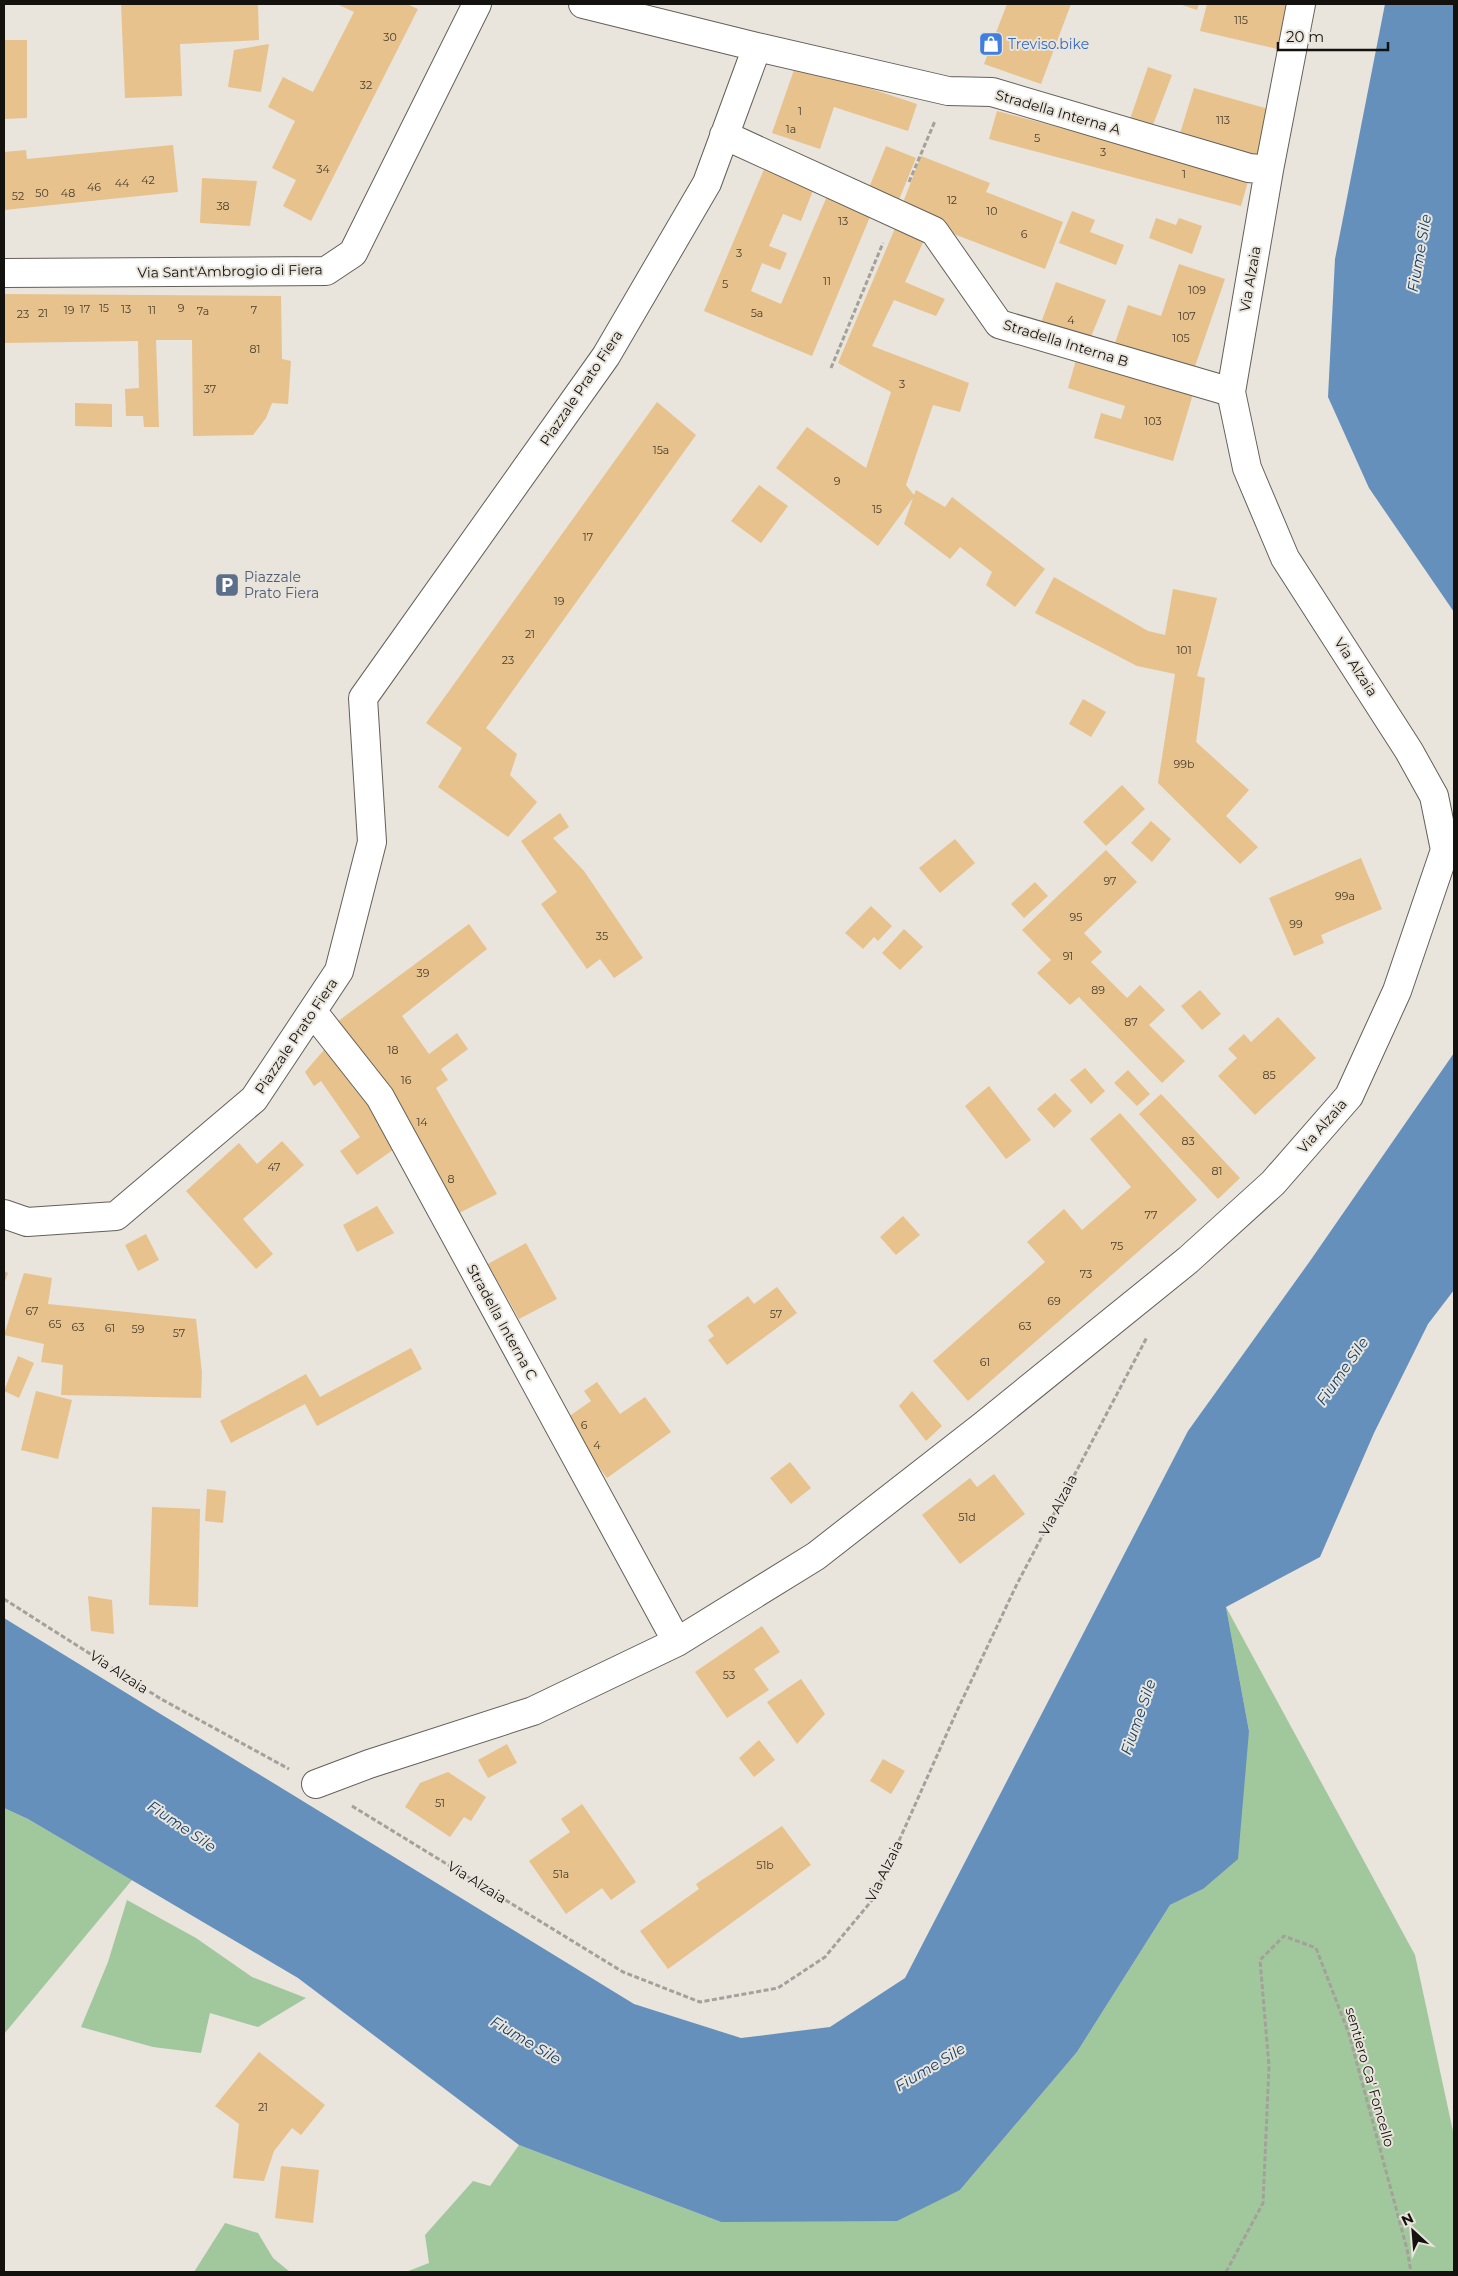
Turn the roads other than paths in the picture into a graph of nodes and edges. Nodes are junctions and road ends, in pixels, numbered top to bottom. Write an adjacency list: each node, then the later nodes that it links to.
1 (477, 4): 7 (street, Via Sant'Ambrogio di Fiera)
2 (582, 4): 4 (street)
3 (1301, 4): 6 (street, Via Alzaia)
4 (757, 47): 5 (street, Piazzale Prato Fiera); 6 (street, Stradella Interna A)
5 (724, 135): 8 (street, Stradella Interna B); 9 (street, Piazzale Prato Fiera)
6 (1269, 170): 8 (street, Via Alzaia)
7 (4, 273)
8 (1231, 392): 11 (street, Via Alzaia)
9 (313, 1012): 10 (street, Piazzale Prato Fiera); 11 (street, Stradella Interna C)
10 (4, 1214)
11 (677, 1642): 12 (street, Via Alzaia)
12 (316, 1784)

